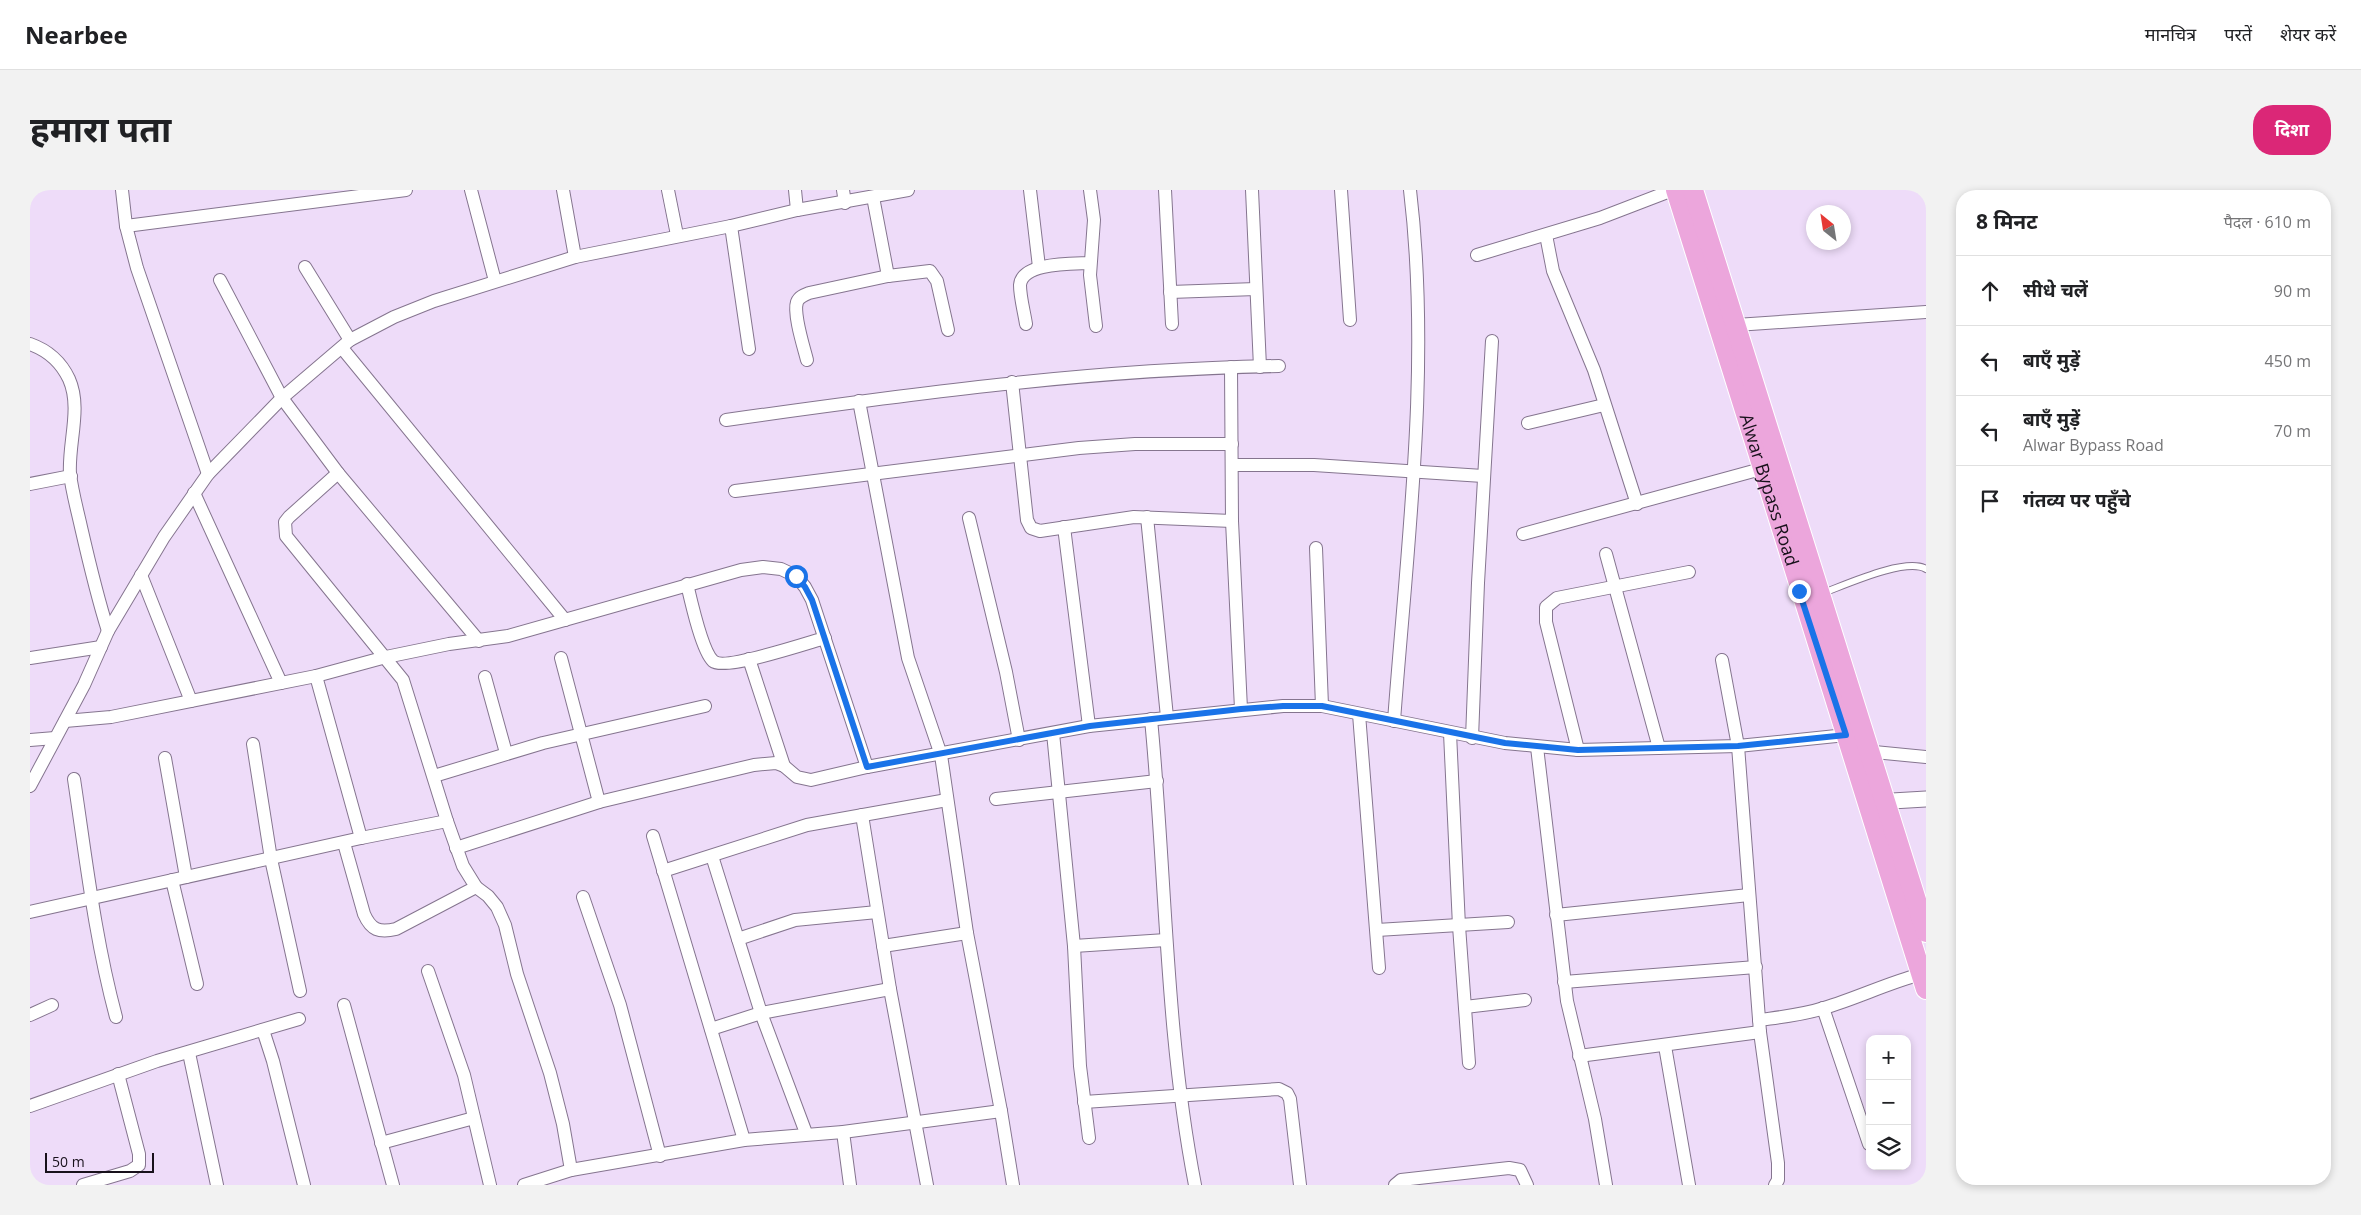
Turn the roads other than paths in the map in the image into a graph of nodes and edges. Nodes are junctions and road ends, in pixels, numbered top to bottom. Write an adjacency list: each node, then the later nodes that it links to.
1 (122, 190): 19 (street)
2 (406, 190): 19 (street)
3 (471, 190): 30 (street)
4 (563, 190): 24 (street)
5 (668, 190): 21 (street)
6 (795, 190): 18 (street)
7 (908, 190): 17 (street)
8 (1030, 190): 27 (street)
9 (1090, 190): 25 (street)
10 (1165, 190): 32 (street)
11 (1252, 190): 31 (street)
12 (1341, 190): 34 (street)
13 (1410, 190): 58 (street)
14 (1674, 190): 22 (street); 57 (main road, Alwar Bypass Road)
15 (1693, 190): 37 (main road, Alwar Bypass Road)
16 (844, 196): 17 (street); 18 (street)
17 (873, 198): 28 (street)
18 (797, 210): 20 (street)
19 (126, 226): 60 (street)
20 (731, 226): 21 (street); 43 (street)
21 (677, 235): 24 (street)
22 (1546, 235): 23 (street); 51 (street)
23 (1477, 255)
24 (575, 257): 30 (street)
25 (1090, 263): 27 (street); 38 (street)
26 (305, 267): 42 (street)
27 (1039, 267): 35 (street)
28 (888, 276): 39 (street); 44 (street)
29 (220, 280): 49 (street)
30 (495, 281): 42 (street)
31 (1256, 289): 32 (street); 47 (street)
32 (1170, 292): 36 (street)
33 (1926, 312): 37 (street)
34 (1350, 320)
35 (1026, 324)
36 (1172, 324)
37 (1736, 325): 80 (main road, Alwar Bypass Road)
38 (1096, 326)
39 (948, 330)
40 (1492, 340): 63 (street)
41 (30, 344): 62 (street)
42 (346, 344): 49 (street); 81 (street)
43 (749, 349)
44 (807, 360)
45 (1279, 366): 47 (street)
46 (1231, 367): 47 (street); 48 (street); 54 (street)
47 (1260, 367)
48 (1012, 382): 50 (street); 55 (street)
49 (282, 398): 59 (street); 60 (street)
50 (859, 401): 52 (street); 61 (street)
51 (1604, 405): 53 (street); 67 (street)
52 (726, 420)
53 (1528, 423)
54 (1232, 444): 55 (street); 56 (street)
55 (1019, 454): 61 (street); 71 (street)
56 (1232, 465): 58 (street); 70 (street)
57 (1762, 469): 67 (street); 113 (main road, Alwar Bypass Road)
58 (1412, 471): 63 (street); 102 (street)
59 (338, 473): 84 (street); 86 (street)
60 (208, 474): 66 (street)
61 (873, 475): 65 (street); 118 (street)
62 (70, 476): 64 (street); 82 (street)
63 (1483, 476): 108 (street)
64 (30, 484)
65 (735, 491)
66 (194, 493): 77 (street); 93 (street)
67 (1637, 504): 72 (street)
68 (1147, 517): 70 (street); 71 (street); 99 (street)
69 (969, 518): 110 (street)
70 (1232, 521): 97 (street)
71 (1064, 527): 103 (street)
72 (1524, 534)
73 (1316, 548): 96 (street)
74 (1606, 554): 79 (street)
75 (1926, 570): 80 (lane)
76 (1690, 572): 79 (street)
77 (141, 575): 82 (street); 94 (street)
78 (687, 584): 81 (street); 83 (street); 89 (street)
79 (1614, 588): 115 (street); 116 (street)
80 (1820, 594): 113 (main road, Alwar Bypass Road)
81 (565, 620): 84 (street)
82 (108, 631): 85 (street)
83 (825, 638): 89 (street); 122 (street)
84 (479, 641): 86 (street)
85 (101, 646): 87 (street); 101 (street)
86 (386, 657): 91 (street); 123 (street)
87 (30, 658)
88 (561, 658): 106 (street)
89 (749, 659): 121 (street)
90 (1722, 660): 112 (street)
91 (316, 676): 93 (street); 136 (street)
92 (485, 677): 117 (street)
93 (281, 683): 94 (street)
94 (191, 701): 101 (street)
95 (705, 706): 106 (street)
96 (1322, 706): 97 (street); 98 (street)
97 (1241, 709): 99 (street)
98 (1359, 714): 102 (street); 153 (street)
99 (1167, 717): 100 (street)
100 (1152, 719): 103 (street); 125 (street)
101 (65, 721): 107 (street)
102 (1394, 721): 105 (street)
103 (1090, 726): 104 (street)
104 (1053, 733): 110 (street); 127 (street)
105 (1450, 733): 108 (street); 152 (street)
106 (581, 734): 117 (street); 131 (street)
107 (55, 738): 109 (street); 126 (street)
108 (1472, 738): 114 (street)
109 (30, 740)
110 (1019, 740): 118 (street)
111 (253, 744): 140 (street)
112 (1738, 746): 113 (street); 115 (street); 145 (street)
113 (1856, 746): 119 (street); 132 (main road, Alwar Bypass Road)
114 (1537, 747): 116 (street); 150 (street)
115 (1659, 748): 116 (street)
116 (1578, 750)
117 (506, 753): 123 (street)
118 (941, 755): 122 (street); 130 (street)
119 (1926, 757)
120 (165, 758): 142 (street)
121 (784, 766): 122 (street); 131 (street)
122 (867, 767)
123 (434, 776): 134 (street)
124 (74, 779): 147 (street)
125 (1156, 781): 127 (street); 157 (street)
126 (30, 786)
127 (1057, 792): 129 (street); 159 (street)
128 (1926, 798): 132 (street)
129 (996, 799)
130 (947, 800): 133 (street); 154 (street)
131 (599, 802): 138 (street)
132 (1876, 802): 155 (main road, Alwar Bypass Road); 164 (main road, Alwar Bypass Road)
133 (862, 815): 139 (street); 149 (street)
134 (447, 821): 136 (street); 138 (street)
135 (653, 836): 141 (street)
136 (361, 838): 137 (street)
137 (344, 843): 140 (street); 144 (street)
138 (456, 848): 144 (street)
139 (712, 856): 141 (street); 156 (street)
140 (271, 859): 142 (street); 167 (street)
141 (663, 871): 178 (street)
142 (186, 877): 143 (street)
143 (172, 880): 147 (street); 165 (street)
144 (476, 887): 198 (street)
145 (1750, 895): 150 (street); 160 (street)
146 (583, 897): 197 (street)
147 (91, 900): 148 (street); 175 (street)
148 (30, 912)
149 (878, 912): 156 (street); 158 (street)
150 (1556, 915): 163 (street)
151 (1508, 922): 152 (street)
152 (1459, 926): 153 (street); 171 (street)
153 (1377, 930): 161 (street)
154 (967, 932): 158 (street); 188 (street)
155 (1926, 932)
156 (738, 939): 173 (street)
157 (1166, 940): 159 (street); 185 (street)
158 (883, 946): 166 (street)
159 (1074, 946): 186 (street)
160 (1756, 966): 163 (street); 177 (street)
161 (1379, 968)
162 (428, 971): 189 (street)
163 (1564, 982): 182 (street)
164 (1924, 982): 172 (street)
165 (197, 984)
166 (890, 989): 173 (street); 190 (street)
167 (300, 991)
168 (1525, 1000): 171 (street)
169 (52, 1005): 174 (street)
170 (344, 1005): 196 (street)
171 (1464, 1006): 183 (street)
172 (1823, 1008): 177 (street); 193 (street)
173 (761, 1013): 178 (street); 192 (street)
174 (30, 1015)
175 (116, 1017)
176 (299, 1019): 179 (street)
177 (1760, 1026): 180 (street); 215 (street)
178 (711, 1029): 195 (street)
179 (263, 1030): 181 (street); 202 (street)
180 (1665, 1046): 182 (street); 214 (street)
181 (189, 1052): 184 (street); 201 (street)
182 (1579, 1056): 213 (street)
183 (1469, 1063)
184 (118, 1074): 187 (street); 200 (street)
185 (1180, 1095): 186 (street); 209 (street); 210 (street)
186 (1084, 1102): 194 (street)
187 (30, 1106)
188 (1001, 1111): 190 (street); 208 (street)
189 (474, 1118): 196 (street); 204 (street)
190 (916, 1124): 191 (street); 207 (street)
191 (844, 1132): 192 (street); 206 (street)
192 (806, 1133): 195 (street)
193 (1866, 1135)
194 (1089, 1138)
195 (744, 1140): 197 (street)
196 (381, 1143): 203 (street)
197 (660, 1156): 198 (street)
198 (571, 1170): 205 (street)
199 (1454, 1180): 211 (street); 212 (street)
200 (83, 1185)
201 (218, 1185)
202 (304, 1185)
203 (392, 1185)
204 (490, 1185)
205 (524, 1185)
206 (850, 1185)
207 (927, 1185)
208 (1013, 1185)
209 (1196, 1185)
210 (1300, 1185)
211 (1395, 1185)
212 (1527, 1185)
213 (1606, 1185)
214 (1689, 1185)
215 (1775, 1185)

